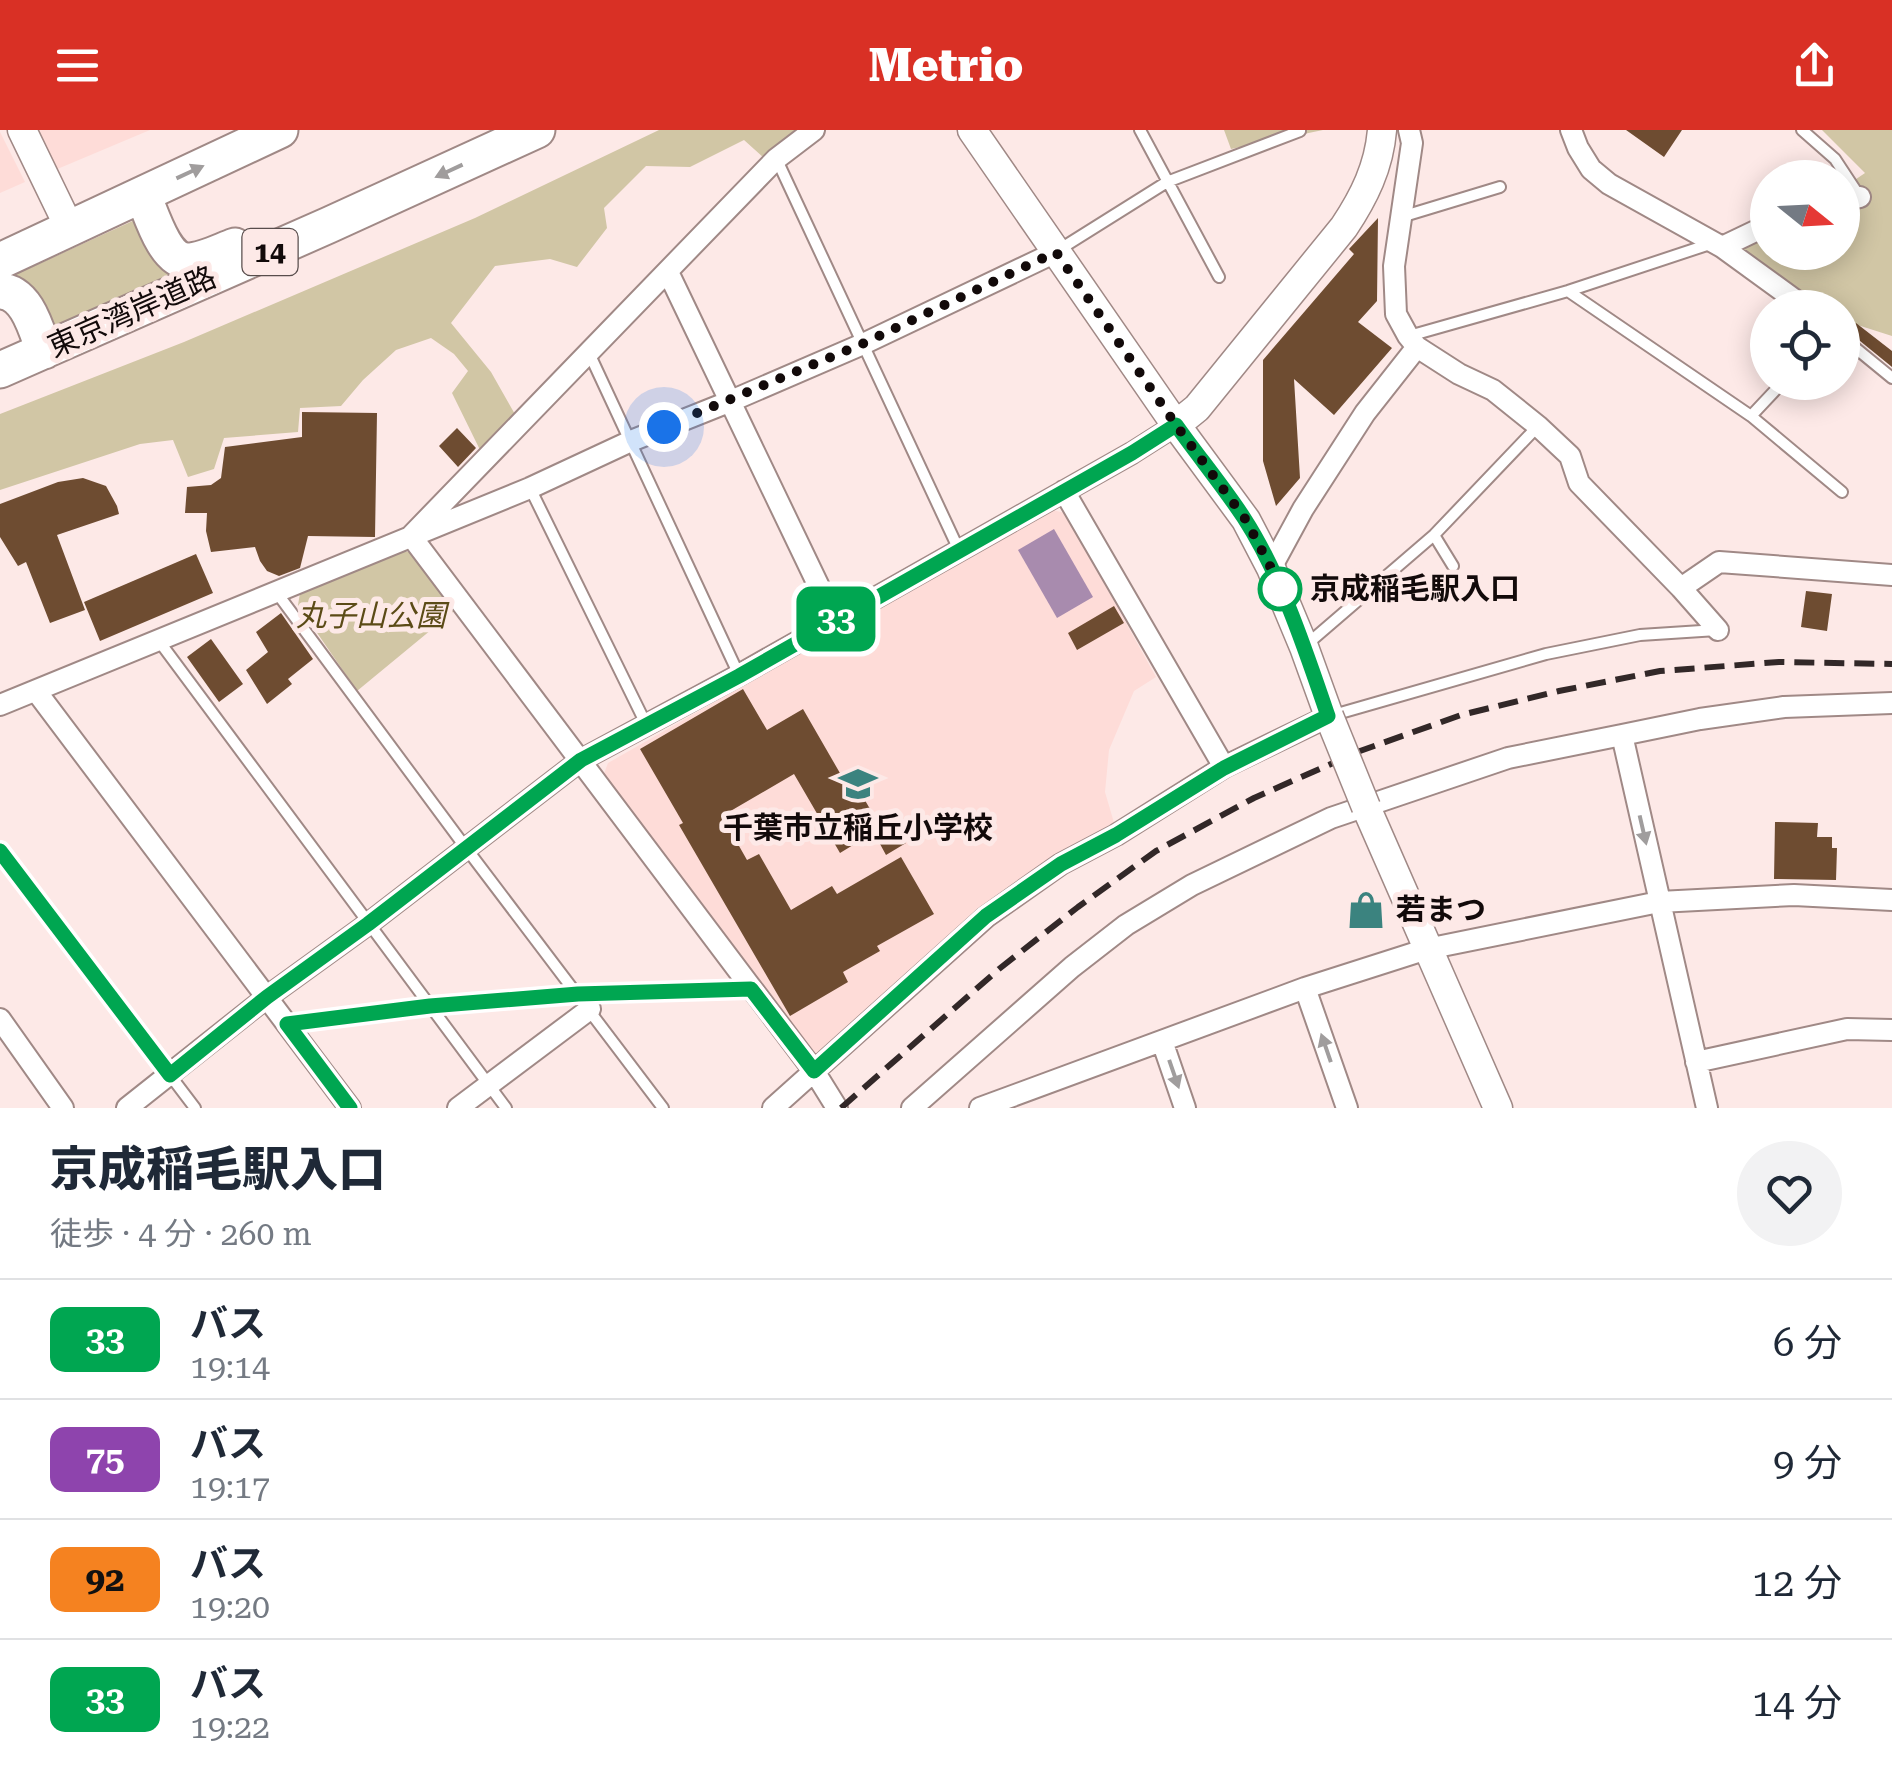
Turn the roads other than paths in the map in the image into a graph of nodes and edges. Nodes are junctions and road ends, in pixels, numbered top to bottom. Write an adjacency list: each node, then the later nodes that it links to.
1 (22, 130): 19 (street)
2 (280, 130): 16 (highway, one-way to 2)
3 (538, 130): 18 (highway, 東京湾岸道路 / 14, one-way to 18)
4 (814, 130): 12 (street)
5 (972, 130): 22 (street)
6 (1140, 130): 14 (lane)
7 (1382, 130): 39 (street)
8 (1408, 130): 17 (street)
9 (1571, 130): 21 (street)
10 (1802, 130): 13 (lane)
11 (1300, 131): 14 (lane)
12 (776, 159): 24 (street); 30 (lane)
13 (1835, 160)
14 (1167, 182): 22 (lane); 25 (lane)
15 (1500, 187): 17 (lane)
16 (142, 194): 18 (highway); 19 (highway)
17 (1402, 217): 29 (street)
18 (329, 226): 31 (highway, 東京湾岸道路 / 14)
19 (70, 228): 23 (highway)
20 (1750, 232): 21 (street)
21 (1718, 245): 26 (street); 27 (lane)
22 (1056, 252): 30 (street); 39 (street)
23 (0, 261)
24 (668, 272): 32 (street); 37 (street)
25 (1219, 277)
26 (1781, 290)
27 (1568, 291): 29 (lane); 38 (lane)
28 (0, 292): 31 (highway)
29 (1413, 341): 40 (street); 49 (street)
30 (862, 344): 37 (street); 47 (lane)
31 (44, 350): 34 (highway, 東京湾岸道路 / 14)
32 (588, 352): 41 (lane); 45 (street)
33 (1860, 353): 35 (lane)
34 (0, 370)
35 (1892, 378)
36 (1766, 400): 38 (lane)
37 (731, 401): 41 (street); 53 (street)
38 (1750, 416): 44 (lane)
39 (1176, 425): 43 (street); 49 (street)
40 (1538, 426): 46 (lane); 51 (street)
41 (631, 440): 42 (street); 57 (lane)
42 (530, 488): 45 (street); 62 (lane)
43 (1064, 491): 47 (street); 65 (street)
44 (1842, 492)
45 (411, 536): 52 (street); 64 (street)
46 (1434, 536): 48 (lane); 56 (lane)
47 (958, 550): 53 (street)
48 (1454, 566)
49 (1271, 568): 56 (street)
50 (1892, 575): 51 (street)
51 (1681, 588): 54 (street)
52 (277, 592): 55 (street); 67 (lane)
53 (835, 620): 57 (street)
54 (1718, 630): 61 (lane)
55 (159, 641): 58 (street); 71 (lane)
56 (1304, 647): 61 (street)
57 (739, 676): 62 (street)
58 (36, 691): 60 (street); 75 (street)
59 (1892, 702): 63 (street)
60 (0, 705)
61 (1328, 716): 65 (street); 66 (street, bridge)
62 (646, 725): 64 (street)
63 (1622, 734): 66 (street); 70 (street, one-way to 70)
64 (581, 760): 67 (street); 74 (street)
65 (1224, 768): 84 (street)
66 (1366, 807): 72 (street); 95 (street)
67 (466, 848): 71 (street); 76 (lane)
68 (0, 851): 83 (lane)
69 (1892, 900): 70 (street)
70 (1659, 902): 72 (street); 82 (street)
71 (368, 924): 75 (street); 77 (lane)
72 (1428, 949): 73 (street); 99 (street)
73 (1305, 988): 81 (street); 98 (street, one-way to 73)
74 (751, 989): 76 (lane); 84 (street)
75 (267, 997): 79 (street); 83 (street)
76 (584, 1002): 77 (lane); 85 (street); 92 (lane)
77 (430, 1006): 79 (lane); 85 (lane)
78 (0, 1019): 86 (street)
79 (287, 1024): 89 (street)
80 (1892, 1030): 82 (street)
81 (1162, 1041): 96 (street); 97 (street, one-way to 97)
82 (1696, 1062): 100 (street)
83 (170, 1075): 87 (street); 88 (lane)
84 (818, 1077): 93 (street); 94 (street)
85 (488, 1085): 90 (street); 91 (lane)
86 (63, 1108)
87 (127, 1108)
88 (195, 1108)
89 (350, 1108)
90 (458, 1108)
91 (506, 1108)
92 (663, 1108)
93 (773, 1108)
94 (836, 1108)
95 (912, 1108)
96 (980, 1108)
97 (1185, 1108)
98 (1348, 1108)
99 (1498, 1108)
100 (1707, 1108)

